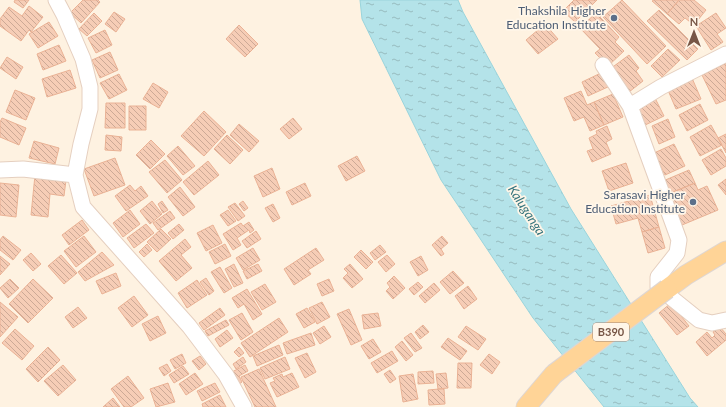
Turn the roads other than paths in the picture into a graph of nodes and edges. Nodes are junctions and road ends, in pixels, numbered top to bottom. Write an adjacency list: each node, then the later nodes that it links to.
1 (56, 0): 6 (street)
2 (726, 54): 4 (street)
3 (603, 65): 4 (street)
4 (630, 106): 8 (street)
5 (0, 170): 6 (street)
6 (75, 175): 9 (street)
7 (726, 251): 10 (main road, B390, bridge)
8 (726, 320)
9 (244, 407)
10 (526, 407)

